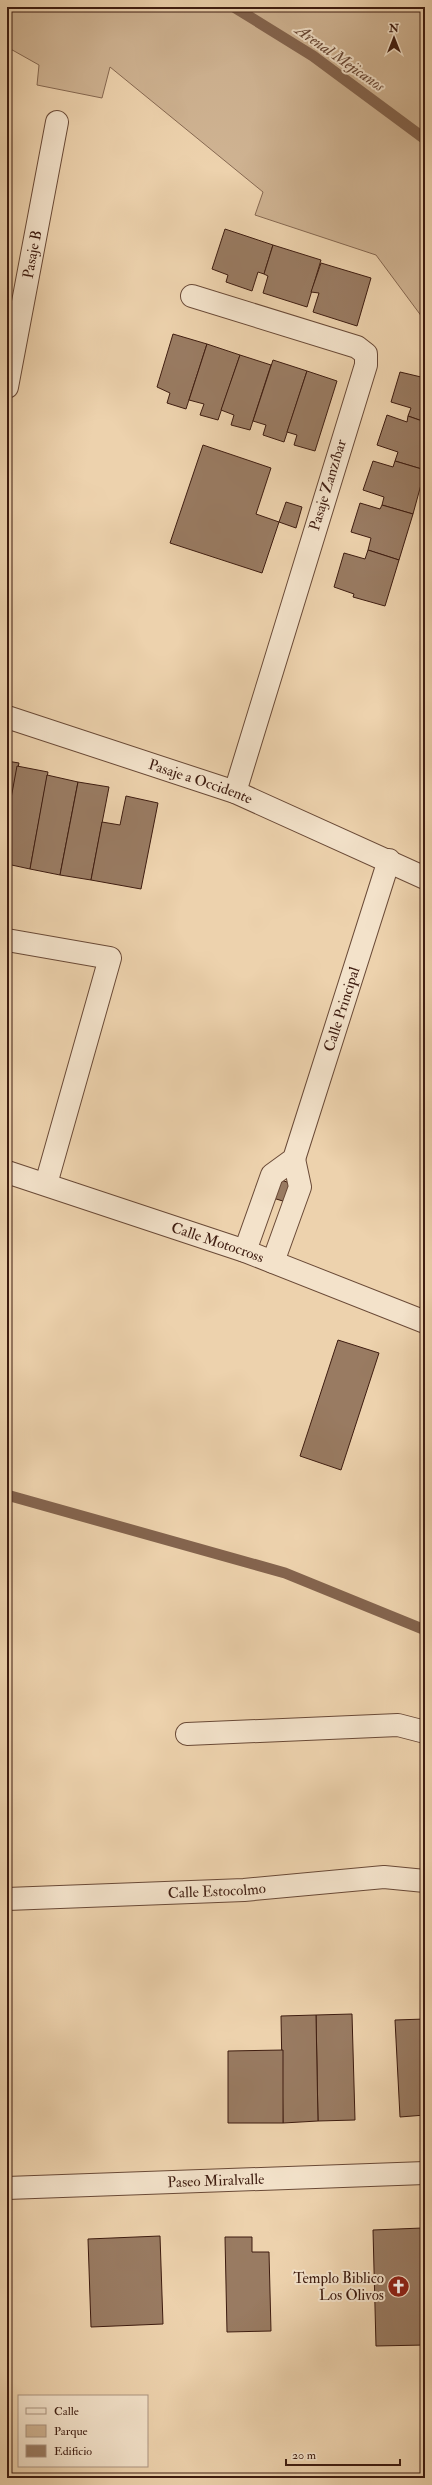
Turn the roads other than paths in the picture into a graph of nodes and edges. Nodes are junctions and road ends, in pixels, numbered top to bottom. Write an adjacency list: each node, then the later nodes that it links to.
1 (57, 122): 3 (street, Pasaje B)
2 (192, 296): 5 (street, Pasaje Zanzíbar)
3 (7, 387)
4 (7, 717): 5 (street, Pasaje a Occidente)
5 (235, 792): 6 (street, Pasaje a Occidente)
6 (389, 860): 7 (street, Pasaje a Occidente); 9 (street, Calle Principal)
7 (425, 878)
8 (7, 940): 11 (street)
9 (294, 1159): 12 (street); 13 (street, Calle Principal)
10 (7, 1172): 11 (street, Calle Motocross)
11 (46, 1184): 12 (street, Calle Motocross)
12 (246, 1251): 13 (street, Calle Motocross)
13 (273, 1262): 14 (street, Calle Motocross)
14 (425, 1322)
15 (425, 1732): 16 (street)
16 (187, 1734)
17 (425, 1881): 18 (street, Calle Estocolmo)
18 (7, 1899)
19 (425, 2172): 20 (street, Paseo Miralvalle)
20 (7, 2188)

